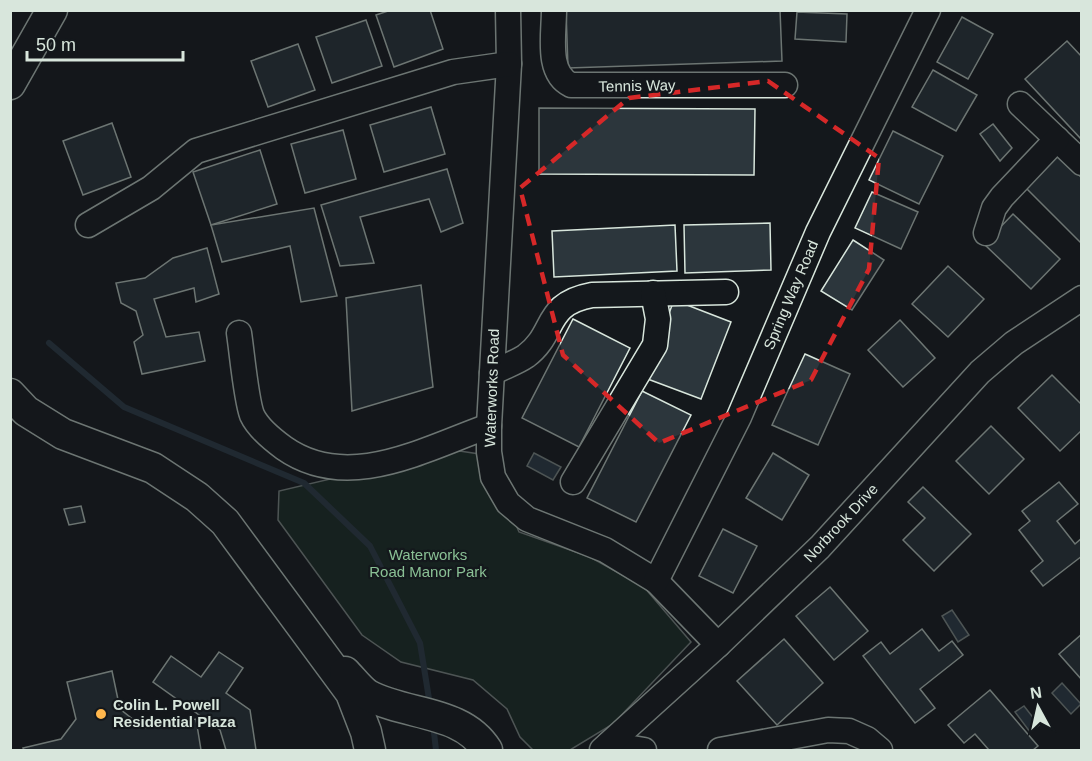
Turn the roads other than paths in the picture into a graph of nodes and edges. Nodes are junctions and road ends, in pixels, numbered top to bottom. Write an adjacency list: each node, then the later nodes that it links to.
1 (52, 10): 6 (main road)
2 (508, 10): 5 (street, Waterworks Road)
3 (554, 10): 7 (street, Tennis Way)
4 (928, 10): 21 (street, Spring Way Road)
5 (509, 64): 11 (street); 17 (street, Waterworks Road)
6 (10, 84)
7 (785, 85)
8 (1020, 104): 9 (street)
9 (1057, 139): 10 (street); 12 (street)
10 (1082, 163)
11 (88, 225)
12 (986, 233)
13 (726, 292): 14 (street)
14 (653, 293): 17 (street); 20 (street)
15 (1082, 298): 23 (street, Norbrook Drive)
16 (239, 333): 19 (street)
17 (492, 373): 19 (street, Waterworks Road)
18 (10, 394): 22 (main road)
19 (489, 426): 21 (street, Waterworks Road)
20 (573, 482)
21 (656, 581): 23 (street, Waterworks Road)
22 (314, 642): 24 (main road); 26 (main road)
23 (718, 645): 25 (street, Norbrook Drive)
24 (408, 710): 27 (main road); 28 (main road)
25 (605, 747): 29 (street)
26 (370, 750)
27 (383, 750)
28 (487, 750)
29 (644, 750)
30 (720, 750): 31 (street)
31 (880, 750)

